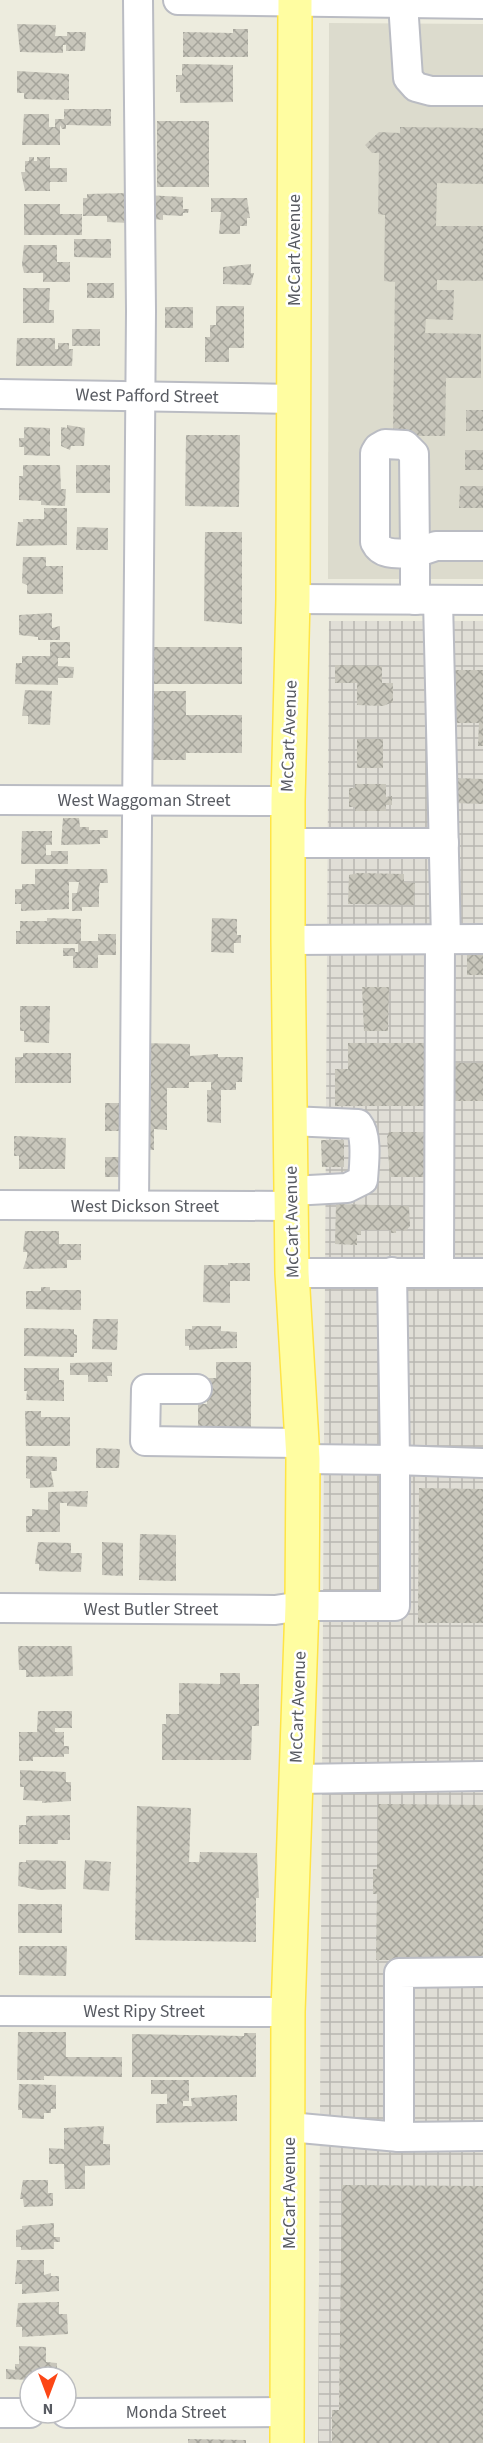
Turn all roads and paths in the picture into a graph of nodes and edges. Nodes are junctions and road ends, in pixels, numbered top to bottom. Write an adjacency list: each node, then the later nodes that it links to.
1 (138, 0): 8 (street)
2 (178, 0): 3 (street)
3 (296, 1): 4 (street); 9 (main road, McCart Avenue)
4 (403, 3): 5 (street); 6 (street)
5 (483, 4)
6 (483, 91)
7 (0, 394): 8 (street, West Pafford Street)
8 (139, 396): 9 (street, West Pafford Street); 15 (street)
9 (294, 399): 11 (main road, McCart Avenue)
10 (483, 546): 12 (street)
11 (293, 599): 12 (street); 16 (main road, McCart Avenue)
12 (427, 600): 13 (street); 18 (street)
13 (483, 600)
14 (0, 800): 15 (street, West Waggoman Street)
15 (136, 800): 16 (street, West Waggoman Street); 25 (street)
16 (288, 801): 17 (main road, McCart Avenue)
17 (288, 843): 18 (street); 20 (main road, McCart Avenue)
18 (444, 843): 21 (street)
19 (483, 939): 21 (street)
20 (288, 940): 21 (street); 22 (main road, McCart Avenue)
21 (443, 940): 27 (street)
22 (290, 1121): 23 (main road, McCart Avenue); 23 (street, West Dickson Street)
23 (291, 1198): 25 (street, West Dickson Street); 28 (main road, McCart Avenue)
24 (0, 1205): 25 (street, West Dickson Street)
25 (134, 1205)
26 (392, 1272): 27 (street); 28 (street); 32 (street)
27 (439, 1272): 29 (street)
28 (292, 1273): 31 (main road, McCart Avenue)
29 (483, 1273)
30 (197, 1389): 31 (street)
31 (303, 1451): 32 (street); 34 (main road, McCart Avenue)
32 (395, 1460): 33 (street); 34 (street, West Butler Street)
33 (483, 1463)
34 (302, 1606): 35 (street, West Butler Street); 37 (main road, McCart Avenue)
35 (0, 1608)
36 (483, 1776): 37 (street)
37 (296, 1779): 40 (main road, McCart Avenue)
38 (483, 1972): 43 (street)
39 (0, 2011): 40 (street, West Ripy Street)
40 (288, 2012): 41 (main road, McCart Avenue)
41 (289, 2127): 43 (street); 47 (main road, McCart Avenue)
42 (483, 2136): 43 (street)
43 (399, 2137)
44 (0, 2413): 45 (street)
45 (18, 2413)
46 (78, 2414): 47 (street, Monda Street)
47 (287, 2427)

